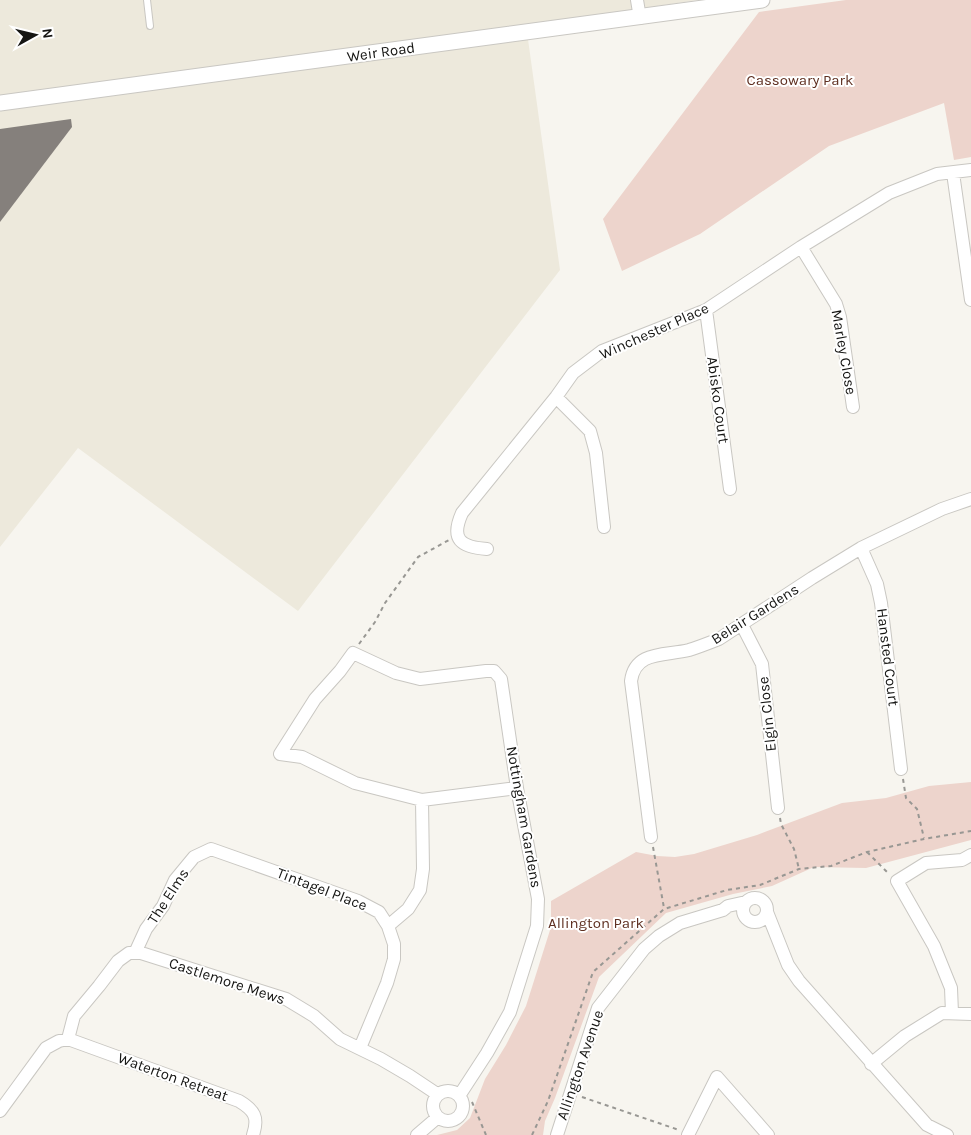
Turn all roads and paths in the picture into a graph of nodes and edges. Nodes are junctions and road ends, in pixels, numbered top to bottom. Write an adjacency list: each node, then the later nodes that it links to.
1 (147, 0): 5 (lane)
2 (637, 0): 4 (street)
3 (762, 0): 4 (street, Weir Road)
4 (640, 18): 6 (street, Weir Road)
5 (150, 26)
6 (0, 103)
7 (971, 170): 8 (street, Winchester Place)
8 (953, 173): 9 (street, Winchester Place); 10 (street)
9 (801, 247): 11 (street, Winchester Place); 13 (street, Marley Close)
10 (971, 300)
11 (706, 310): 12 (street, Winchester Place); 14 (street, Abisko Court)
12 (556, 397): 16 (street); 17 (street, Winchester Place)
13 (853, 407)
14 (730, 489)
15 (971, 499): 18 (street, Belair Gardens)
16 (604, 527)
17 (458, 535): 19 (street); 21 (path)
18 (862, 548): 20 (street, Belair Gardens); 22 (street, Hansted Court)
19 (487, 549)
20 (742, 625): 25 (street, Elgin Close); 27 (street, Belair Gardens)
21 (353, 653): 23 (street, Nottingham Gardens); 24 (street)
22 (901, 770): 28 (path)
23 (517, 788): 24 (street); 48 (street, Nottingham Gardens)
24 (422, 800): 39 (street)
25 (778, 808): 32 (path)
26 (971, 831): 28 (path)
27 (652, 837): 35 (path)
28 (924, 839): 30 (path)
29 (211, 849): 39 (street, Tintagel Place); 40 (street, The Elms)
30 (867, 852): 32 (path); 33 (path)
31 (971, 855): 33 (street)
32 (799, 869): 35 (path)
33 (896, 882): 41 (street)
34 (746, 902): 36 (street, Allington Avenue); 37 (street); 38 (street)
35 (664, 909): 57 (path)
36 (723, 910): 37 (street); 46 (street, Allington Avenue)
37 (744, 915): 38 (street)
38 (764, 917): 45 (street)
39 (388, 926): 44 (street, Tintagel Place)
40 (135, 953): 43 (street); 44 (street, Castlemore Mews)
41 (952, 1013): 42 (street); 45 (street)
42 (971, 1014)
43 (68, 1039): 50 (street); 54 (street, Waterton Retreat)
44 (360, 1048): 47 (street, Castlemore Mews)
45 (872, 1064): 52 (street)
46 (570, 1092): 53 (path); 58 (street, Allington Avenue)
47 (438, 1094): 48 (street); 51 (street)
48 (459, 1096): 51 (street)
49 (472, 1102): 56 (path)
50 (0, 1112)
51 (438, 1117): 55 (street)
52 (924, 1130): 60 (street)
53 (688, 1134): 59 (street)
54 (253, 1135)
55 (417, 1135)
56 (486, 1135)
57 (532, 1135)
58 (557, 1135)
59 (768, 1135)
60 (947, 1135)

